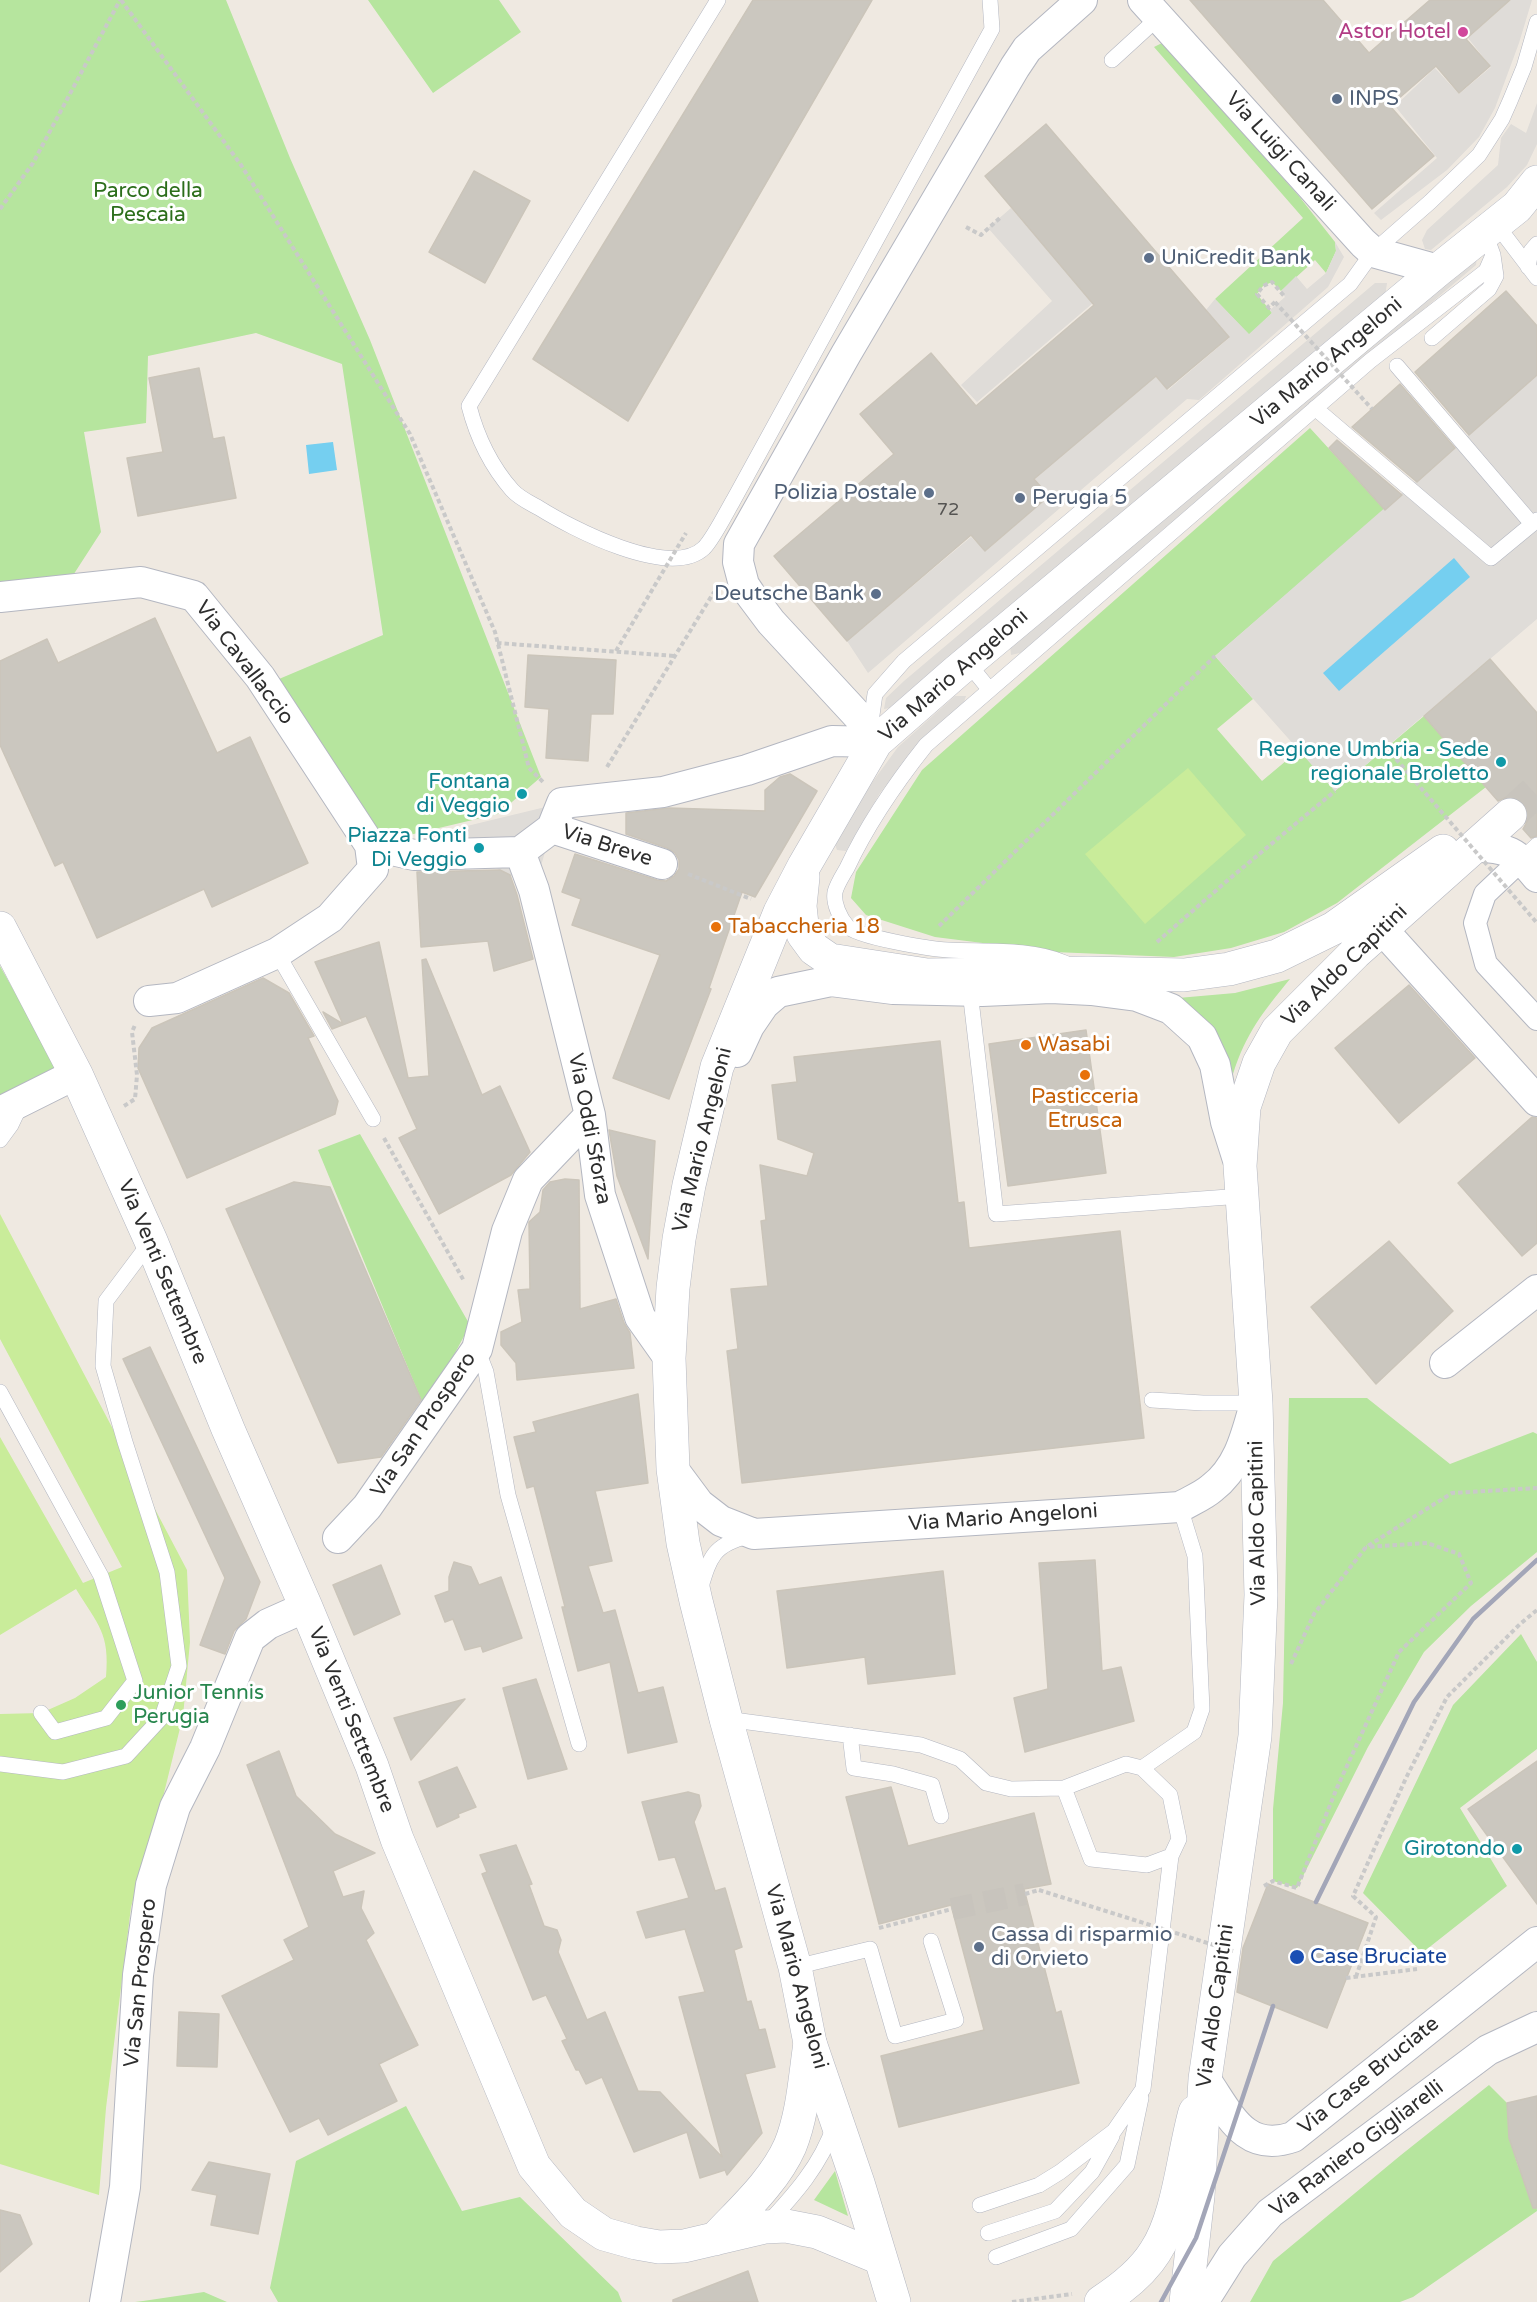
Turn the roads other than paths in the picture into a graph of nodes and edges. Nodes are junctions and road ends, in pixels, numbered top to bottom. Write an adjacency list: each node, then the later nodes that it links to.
1 (718, 0): 2 (lane)
2 (990, 0)
3 (1082, 0): 20 (street)
4 (1151, 8): 6 (lane); 10 (street, Via Luigi Canali)
5 (1537, 22): 10 (lane)
6 (1112, 60)
7 (1537, 182): 8 (main road, Via Mario Angeloni)
8 (1492, 237): 11 (main road, Via Mario Angeloni); 12 (lane); 13 (lane); 15 (lane)
9 (1537, 244): 12 (lane)
10 (1373, 252): 11 (street); 20 (lane)
11 (1438, 270): 18 (main road, Via Mario Angeloni)
12 (1533, 273)
13 (1432, 338)
14 (1397, 366): 16 (lane)
15 (1316, 408): 16 (lane); 19 (lane)
16 (1535, 522)
17 (0, 597): 25 (street, Via Cavallaccio)
18 (968, 662): 19 (lane); 20 (main road, Via Mario Angeloni)
19 (989, 689): 32 (lane)
20 (873, 735): 21 (street); 28 (main road, Via Mario Angeloni)
21 (567, 810): 24 (street); 27 (street, Via Breve)
22 (1510, 814): 23 (main road, Via Aldo Capitini)
23 (1479, 842): 26 (street); 30 (main road, Via Aldo Capitini); 32 (main road)
24 (520, 852): 25 (street); 40 (street, Via Oddi Sforza)
25 (372, 857): 31 (street)
26 (1532, 860): 35 (street)
27 (662, 864)
28 (804, 866): 32 (main road); 37 (main road, Via Mario Angeloni)
29 (0, 928): 36 (main road, Via Venti Settembre)
30 (1382, 929): 38 (street); 43 (main road, Via Aldo Capitini)
31 (277, 953): 34 (street); 41 (lane)
32 (1088, 973)
33 (970, 991): 37 (street); 43 (street); 43 (lane)
34 (148, 1001)
35 (1537, 1019)
36 (76, 1074): 39 (street); 44 (main road, Via Venti Settembre)
37 (710, 1094): 47 (main road, Via Mario Angeloni)
38 (1537, 1101)
39 (11, 1106): 42 (lane)
40 (590, 1114): 46 (street, Via San Prospero); 47 (street, Via Oddi Sforza)
41 (373, 1119)
42 (0, 1140)
43 (1241, 1181): 51 (main road, Via Aldo Capitini)
44 (151, 1241): 57 (main road, Via Venti Settembre); 62 (lane)
45 (1537, 1290): 48 (street)
46 (477, 1349): 55 (street, Via San Prospero); 61 (lane)
47 (669, 1358): 52 (main road, Via Mario Angeloni)
48 (1445, 1363)
49 (0, 1392): 58 (lane)
50 (1152, 1400): 51 (lane)
51 (1256, 1402): 53 (street, Via Mario Angeloni); 72 (main road, Via Aldo Capitini)
52 (673, 1469): 54 (street, Via Mario Angeloni); 56 (main road, Via Mario Angeloni)
53 (1180, 1507): 54 (street, Via Mario Angeloni); 63 (lane)
54 (754, 1534): 56 (lane)
55 (338, 1538)
56 (696, 1601): 59 (main road, Via Mario Angeloni)
57 (306, 1607): 79 (main road, Via Venti Settembre); 83 (street, Via San Prospero)
58 (41, 1713)
59 (726, 1719): 60 (lane); 69 (main road, Via Mario Angeloni)
60 (850, 1735): 64 (lane); 65 (lane)
61 (579, 1744)
62 (0, 1764)
63 (1142, 1768): 64 (lane); 66 (lane)
64 (1064, 1788): 66 (lane)
65 (941, 1816)
66 (1171, 1856): 73 (lane)
67 (931, 1941): 69 (lane)
68 (1537, 1942): 72 (street, Via Case Bruciate)
69 (795, 1967): 71 (main road, Via Mario Angeloni)
70 (1537, 2027): 86 (street, Via Raniero Gigliarelli)
71 (810, 2043): 74 (main road, Via Mario Angeloni); 79 (main road)
72 (1205, 2079): 82 (main road); 85 (main road, Via Aldo Capitini)
73 (1143, 2089): 75 (lane); 80 (lane)
74 (836, 2119): 77 (lane); 81 (main road, Via Mario Angeloni)
75 (1114, 2131): 76 (lane); 78 (lane)
76 (980, 2205)
77 (765, 2227): 79 (main road, Via Venti Settembre); 81 (main road, Via Venti Settembre)
78 (988, 2234)
79 (715, 2239)
80 (996, 2257)
81 (880, 2258): 84 (main road, Via Mario Angeloni)
82 (1089, 2298)
83 (105, 2302)
84 (894, 2302)
85 (1186, 2302)
86 (1203, 2302)

